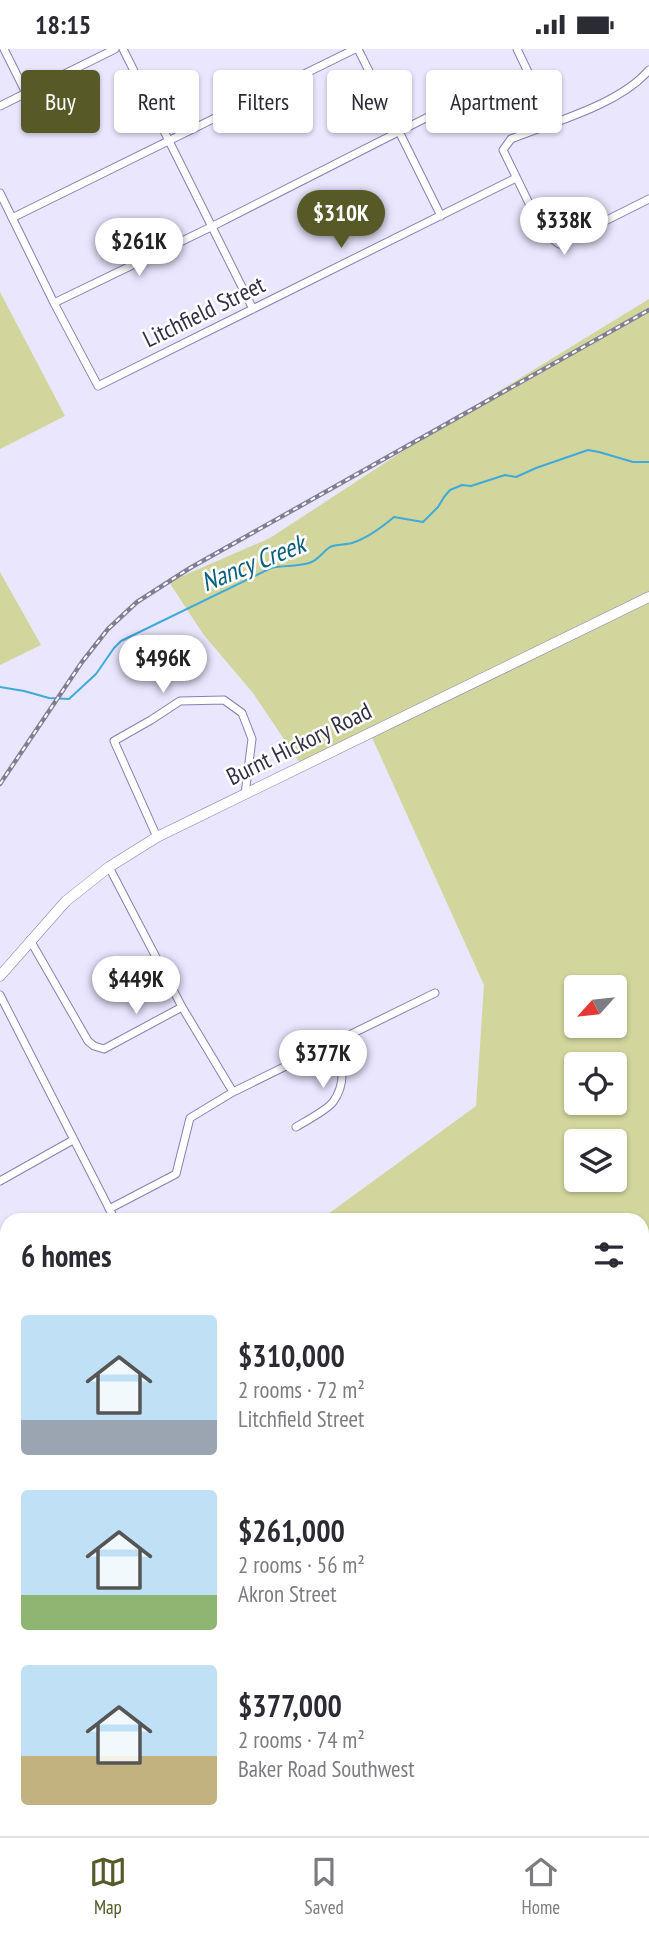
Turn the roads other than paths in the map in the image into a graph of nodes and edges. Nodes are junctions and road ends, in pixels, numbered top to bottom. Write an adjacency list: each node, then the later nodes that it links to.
1 (4, 49): 10 (street)
2 (115, 49): 6 (street)
3 (123, 49): 17 (street)
4 (356, 49): 7 (street); 17 (street)
5 (517, 49): 8 (street)
6 (73, 70)
7 (367, 70)
8 (527, 70)
9 (649, 70): 13 (street)
10 (21, 83)
11 (21, 96): 12 (street)
12 (0, 106)
13 (562, 118)
14 (396, 133): 23 (street)
15 (399, 133): 21 (street)
16 (525, 133): 18 (street)
17 (168, 141): 22 (street); 23 (street)
18 (516, 178): 20 (street); 21 (street, Litchfield Street)
19 (0, 193): 22 (street)
20 (649, 199)
21 (441, 216): 25 (street, Litchfield Street)
22 (12, 218): 24 (street)
23 (211, 227): 24 (street); 25 (street)
24 (54, 303): 25 (street, Litchfield Street)
25 (253, 309)
26 (649, 597): 27 (main road, Burnt Hickory Road)
27 (245, 794): 28 (main road, Burnt Hickory Road); 28 (street)
28 (157, 837): 29 (main road, Burnt Hickory Road)
29 (109, 867): 30 (main road, Burnt Hickory Road); 34 (street)
30 (30, 940): 31 (main road, Burnt Hickory Road); 34 (street)
31 (0, 976)
32 (435, 993): 35 (street)
33 (0, 995): 38 (street)
34 (182, 1007): 36 (street)
35 (334, 1044): 36 (street); 37 (street)
36 (233, 1092): 40 (street)
37 (296, 1127)
38 (73, 1140): 39 (street); 40 (street)
39 (0, 1181)
40 (109, 1209): 41 (street)
41 (111, 1213)

